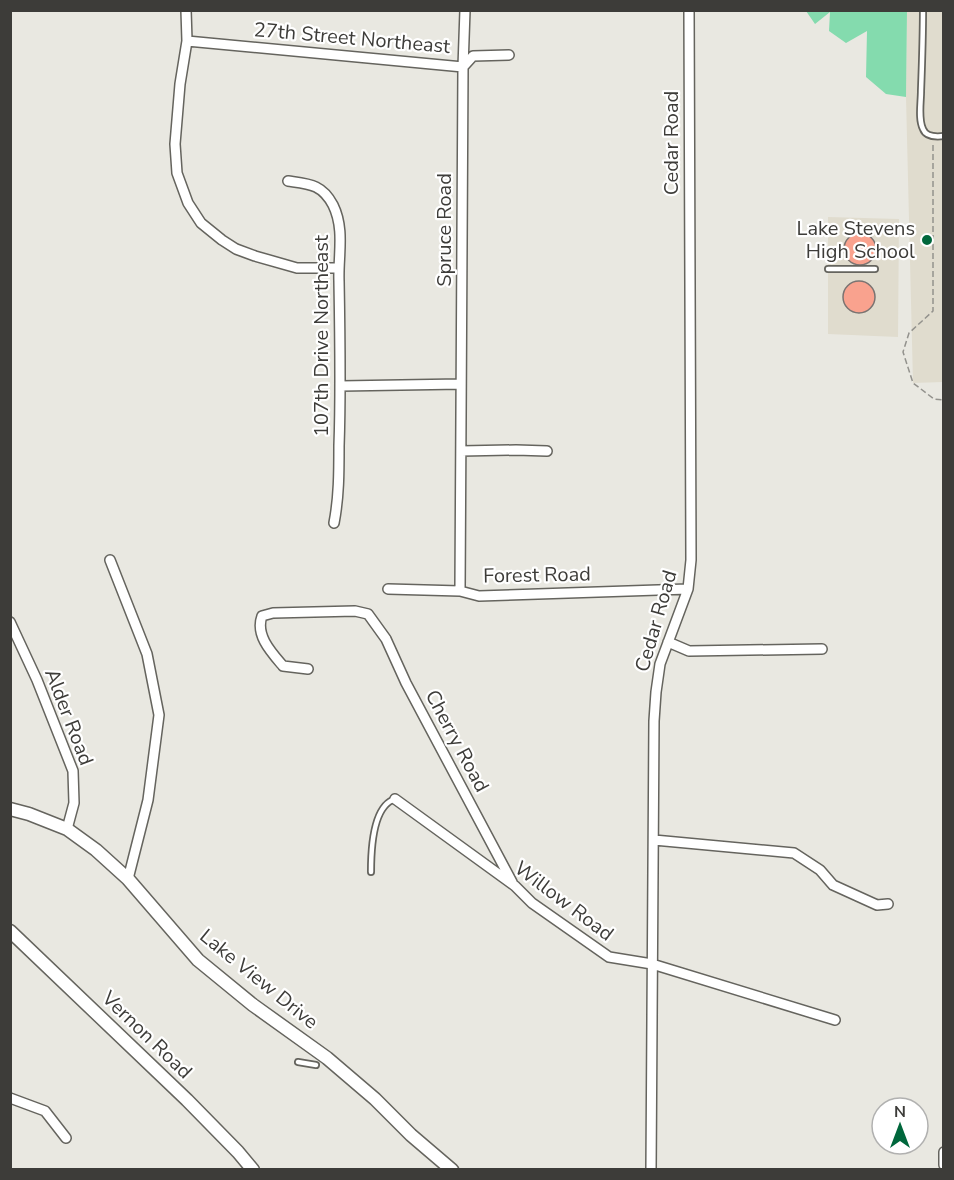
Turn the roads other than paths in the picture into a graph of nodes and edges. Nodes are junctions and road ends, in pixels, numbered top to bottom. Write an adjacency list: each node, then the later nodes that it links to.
1 (186, 10): 5 (street)
2 (465, 10): 7 (street, Spruce Road)
3 (689, 10): 20 (street, Cedar Road)
4 (923, 10): 8 (lane)
5 (187, 41): 7 (street, 27th Street Northeast); 10 (street)
6 (509, 55): 7 (street, 27th Street Northeast)
7 (463, 67): 13 (street, Spruce Road)
8 (944, 136)
9 (288, 181): 10 (street, 107th Drive Northeast)
10 (338, 268): 14 (street, 107th Drive Northeast)
11 (828, 268): 12 (lane)
12 (875, 269)
13 (461, 384): 14 (street); 15 (street, Spruce Road)
14 (341, 386): 17 (street, 107th Drive Northeast)
15 (461, 451): 16 (street); 21 (street, Spruce Road)
16 (547, 451)
17 (334, 523)
18 (110, 560): 31 (street)
19 (388, 589): 21 (street, Forest Road)
20 (688, 589): 21 (street, Forest Road); 23 (street, Cedar Road)
21 (460, 591)
22 (10, 622): 28 (street, Alder Road)
23 (668, 642): 24 (street); 29 (street, Cedar Road)
24 (822, 649)
25 (308, 669): 32 (street, Cherry Road)
26 (395, 799): 30 (lane); 32 (street, Willow Road)
27 (10, 808): 28 (street, Lake View Drive)
28 (67, 829): 31 (street, Lake View Drive)
29 (654, 840): 33 (street); 35 (street, Cedar Road)
30 (371, 872)
31 (128, 879): 45 (street, Lake View Drive)
32 (515, 886): 35 (street, Willow Road)
33 (888, 904)
34 (10, 931): 44 (street, Vernon Road)
35 (652, 964): 36 (street, Willow Road); 46 (street, Cedar Road)
36 (835, 1020)
37 (298, 1062): 38 (lane)
38 (316, 1065)
39 (10, 1098): 40 (street)
40 (66, 1138)
41 (944, 1152): 42 (street)
42 (943, 1158): 43 (street)
43 (944, 1165)
44 (253, 1170)
45 (452, 1170)
46 (651, 1170)

